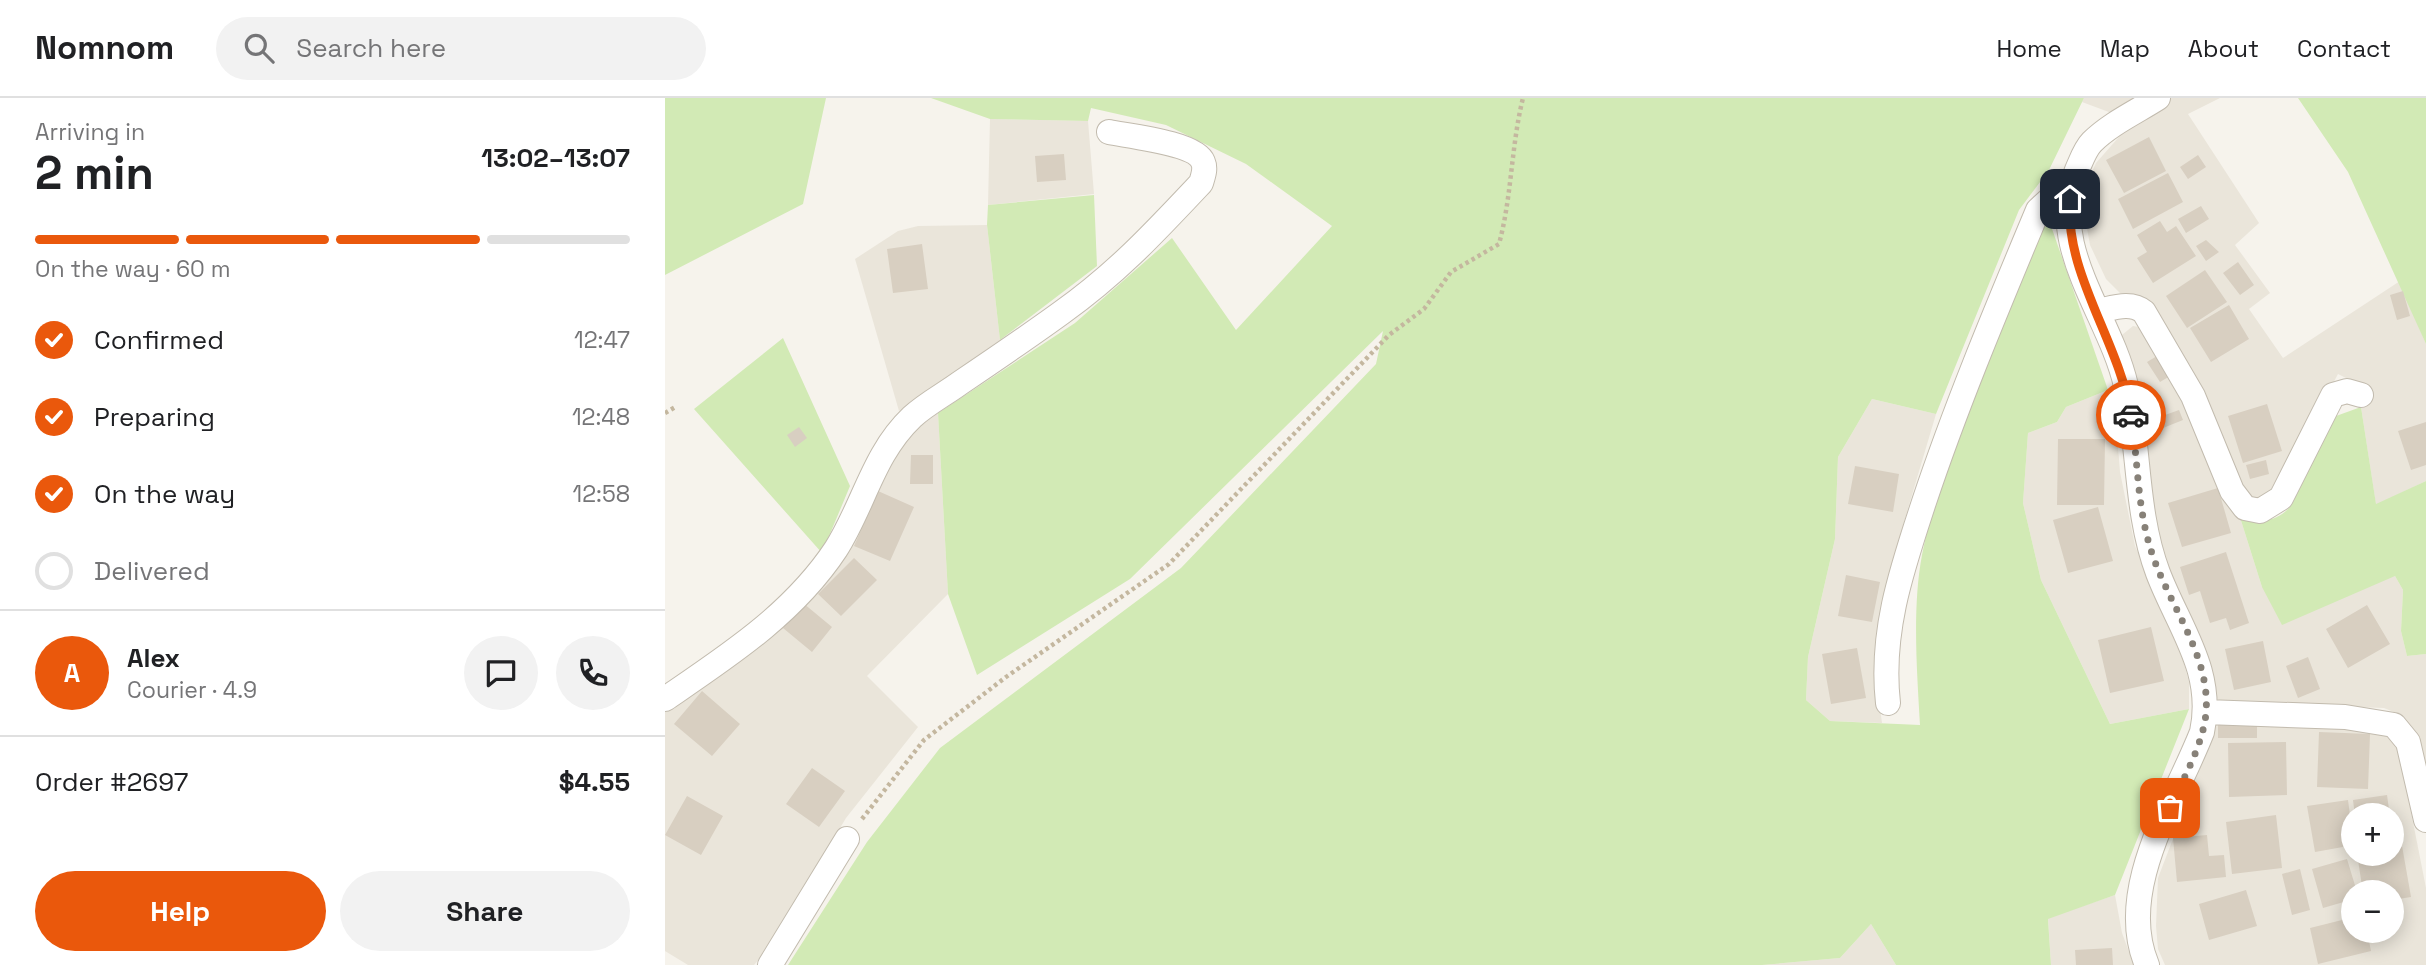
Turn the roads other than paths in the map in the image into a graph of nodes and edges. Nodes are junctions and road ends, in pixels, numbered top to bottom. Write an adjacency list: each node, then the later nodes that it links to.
1 (2158, 98): 3 (street)
2 (1109, 132): 6 (street)
3 (2070, 199): 4 (street); 7 (street)
4 (2098, 311): 5 (street); 8 (street)
5 (2361, 395)
6 (665, 699)
7 (1888, 703)
8 (2206, 712): 9 (street); 12 (street)
9 (2426, 820)
10 (847, 839): 11 (street)
11 (770, 965)
12 (2147, 965)

